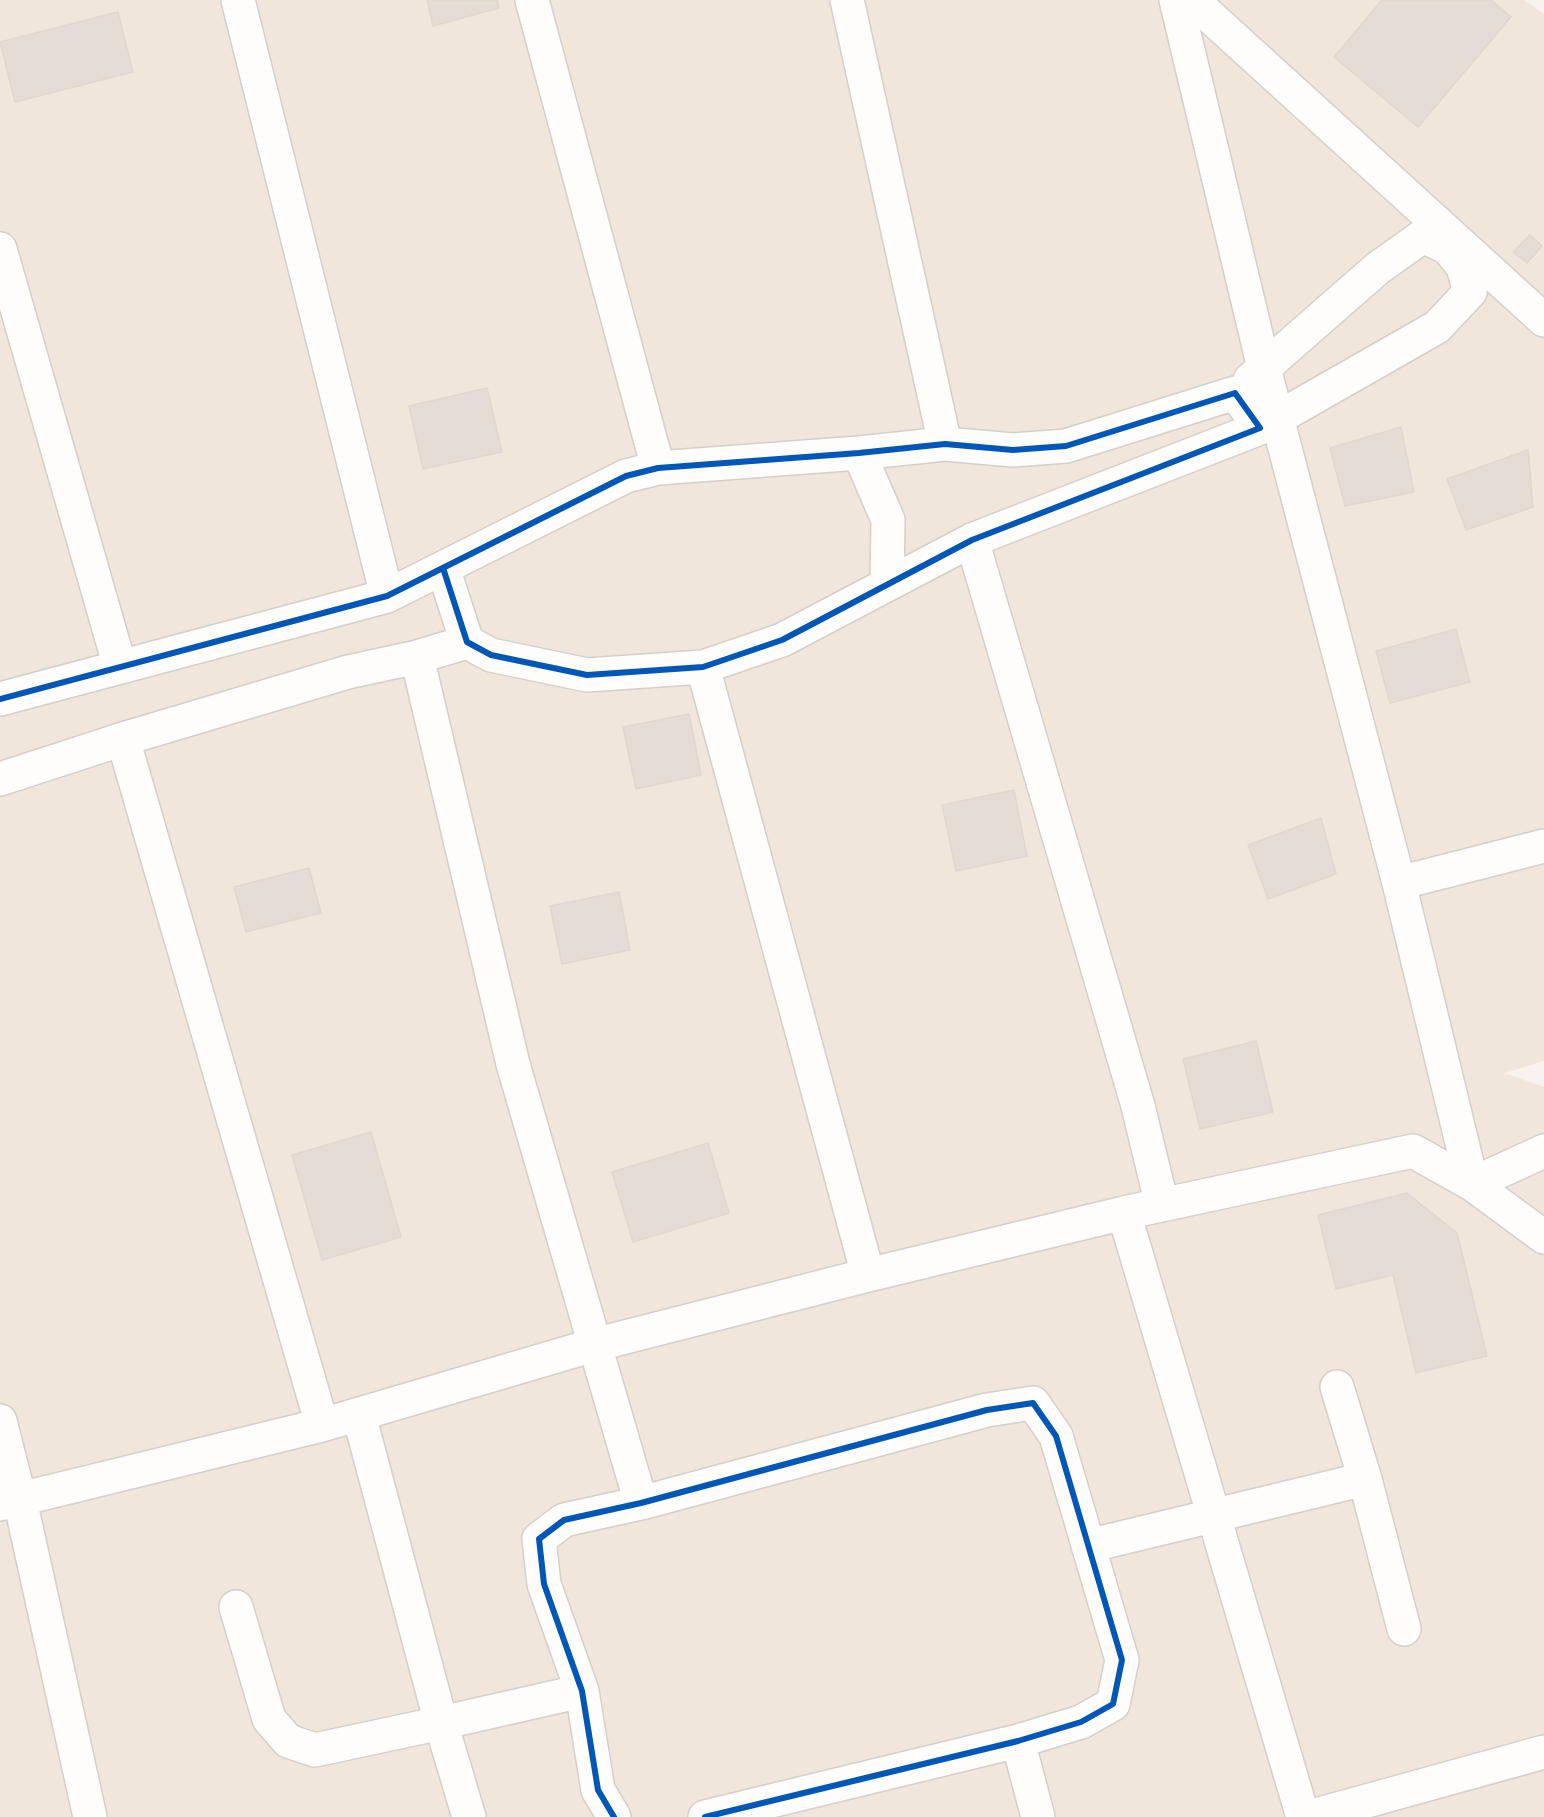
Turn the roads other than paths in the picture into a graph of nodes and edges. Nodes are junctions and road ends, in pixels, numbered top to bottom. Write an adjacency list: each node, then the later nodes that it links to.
1 (238, 0): 17 (street)
2 (532, 0): 13 (street)
3 (847, 0): 11 (street)
4 (1176, 0): 8 (street)
5 (1192, 0): 7 (street)
6 (0, 249): 20 (street)
7 (1544, 320)
8 (1264, 368): 9 (street); 10 (street); 10 (street)
9 (1235, 393): 10 (street); 11 (street)
10 (1268, 423): 14 (street); 26 (street)
11 (945, 444): 12 (street)
12 (859, 453): 13 (street); 16 (street)
13 (658, 468): 15 (street)
14 (972, 540): 16 (street); 29 (street)
15 (443, 568): 17 (street); 18 (street)
16 (887, 584): 21 (street)
17 (387, 596): 20 (street)
18 (467, 642): 19 (street); 21 (street)
19 (417, 657): 23 (street); 33 (street)
20 (120, 667): 22 (street)
21 (703, 667): 32 (street)
22 (0, 699)
23 (123, 739): 24 (street); 37 (street)
24 (0, 779)
25 (1544, 846): 26 (street)
26 (1399, 883): 28 (street)
27 (1544, 1152): 28 (street)
28 (1472, 1184): 29 (street); 31 (street)
29 (1162, 1205): 30 (street)
30 (1124, 1213): 32 (street); 41 (street)
31 (1544, 1237)
32 (868, 1275): 33 (street)
33 (594, 1345): 35 (street); 40 (street)
34 (1337, 1387): 38 (street)
35 (359, 1415): 37 (street); 46 (street)
36 (0, 1421): 39 (street)
37 (322, 1425): 39 (street)
38 (1365, 1479): 41 (street); 44 (street)
39 (10, 1502): 49 (street)
40 (641, 1503): 42 (street); 45 (street)
41 (1214, 1516): 42 (street); 54 (street)
42 (1088, 1546): 47 (street)
43 (236, 1607): 46 (street)
44 (1404, 1629)
45 (582, 1691): 46 (street); 51 (street)
46 (441, 1723): 50 (street)
47 (1018, 1741): 52 (street); 53 (street)
48 (1544, 1752): 55 (street)
49 (90, 1817)
50 (469, 1817)
51 (614, 1817)
52 (705, 1817)
53 (1038, 1817)
54 (1303, 1817)
55 (1309, 1817)

